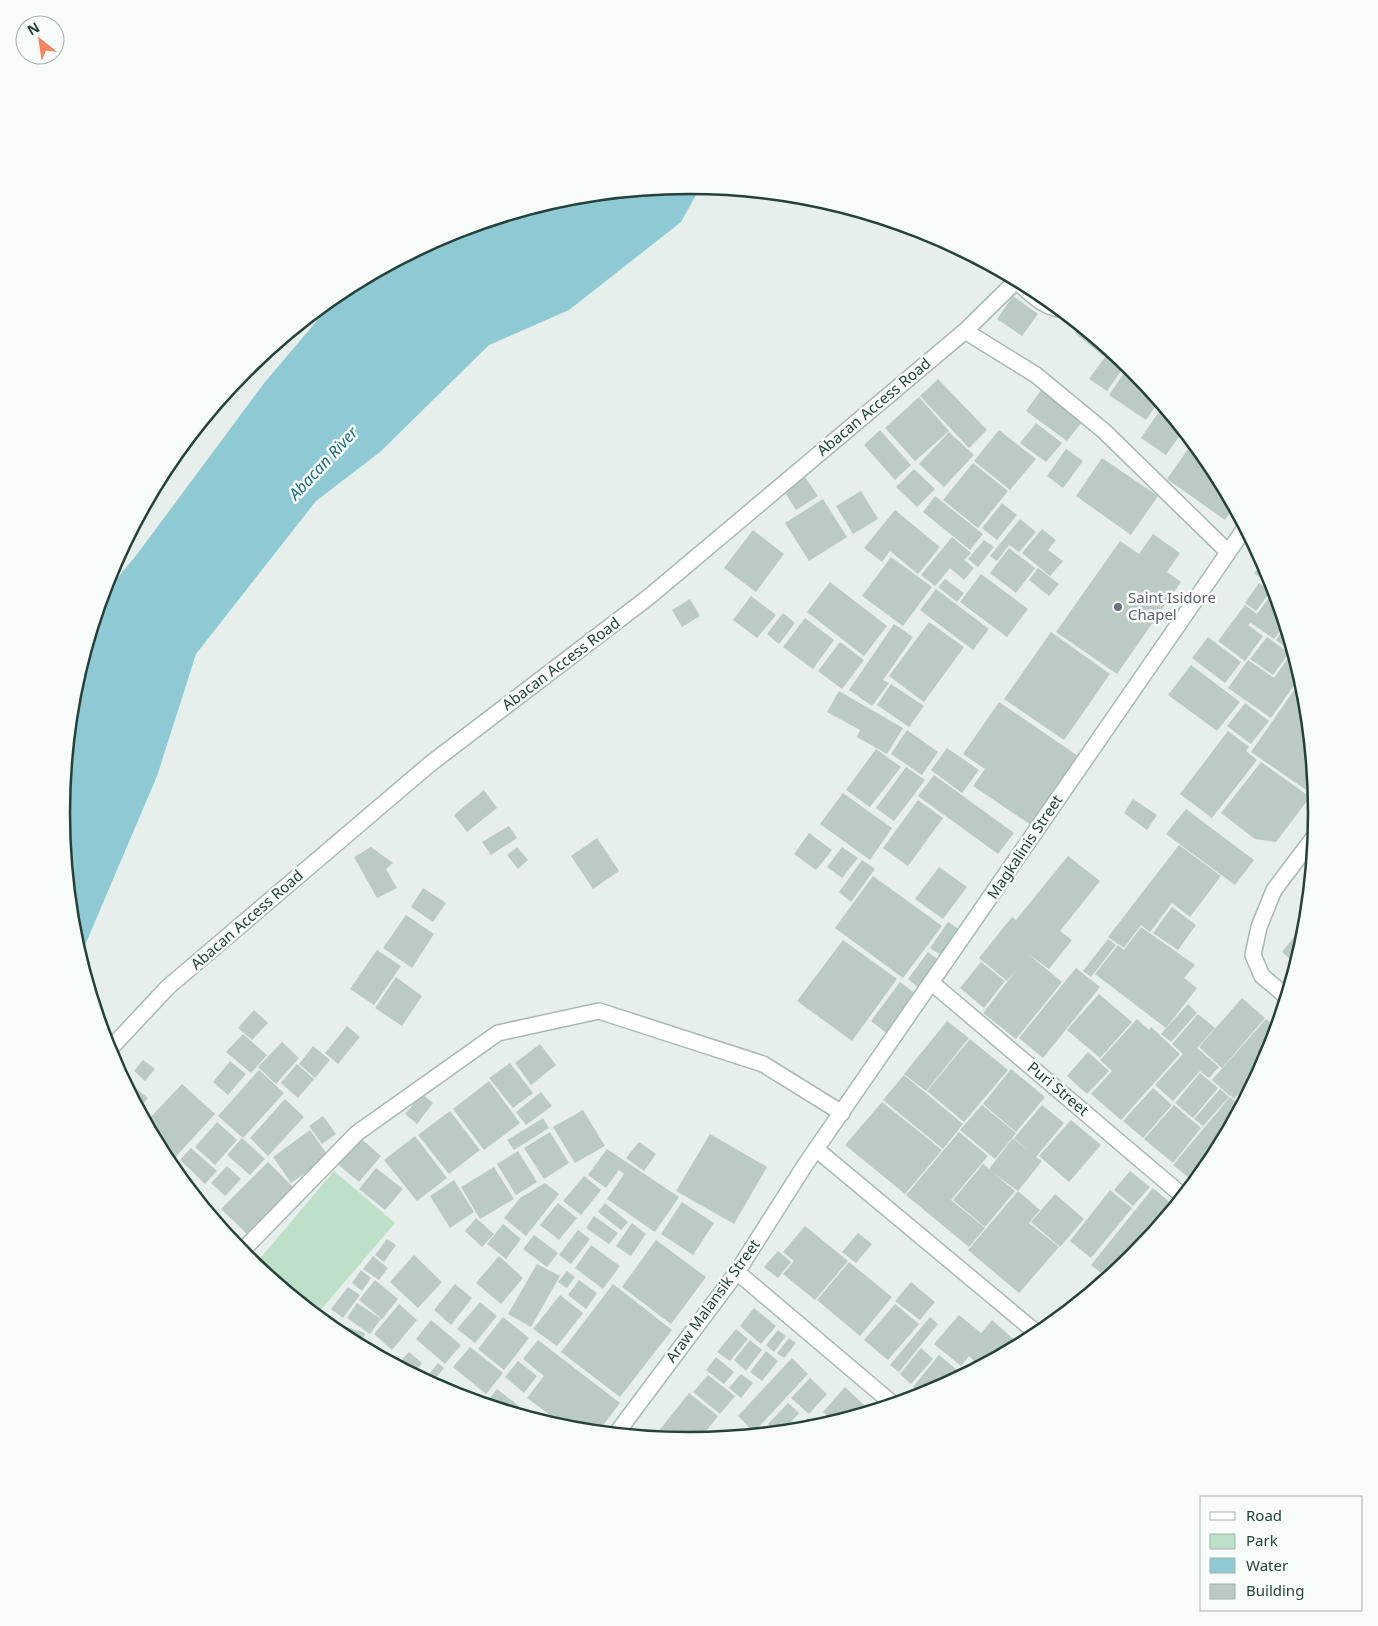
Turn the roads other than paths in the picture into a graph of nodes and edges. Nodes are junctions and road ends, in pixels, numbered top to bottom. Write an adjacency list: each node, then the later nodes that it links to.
1 (1012, 285): 2 (street, Abacan Access Road)
2 (966, 331): 4 (street); 8 (street, Abacan Access Road)
3 (1241, 534): 4 (street, Magkalinis Street)
4 (1228, 552): 6 (street, Magkalinis Street)
5 (1307, 846): 7 (street)
6 (932, 983): 9 (street, Magkalinis Street); 12 (street, Puri Street)
7 (1281, 992)
8 (115, 1044)
9 (842, 1113): 10 (street, Magkalinis Street); 13 (street)
10 (816, 1148): 11 (street, Magkalinis Street); 15 (street)
11 (805, 1165): 14 (street, Araw Malansik Street)
12 (1178, 1192)
13 (247, 1246)
14 (737, 1272): 16 (street); 17 (street, Araw Malansik Street)
15 (1032, 1329)
16 (887, 1399)
17 (620, 1428)

